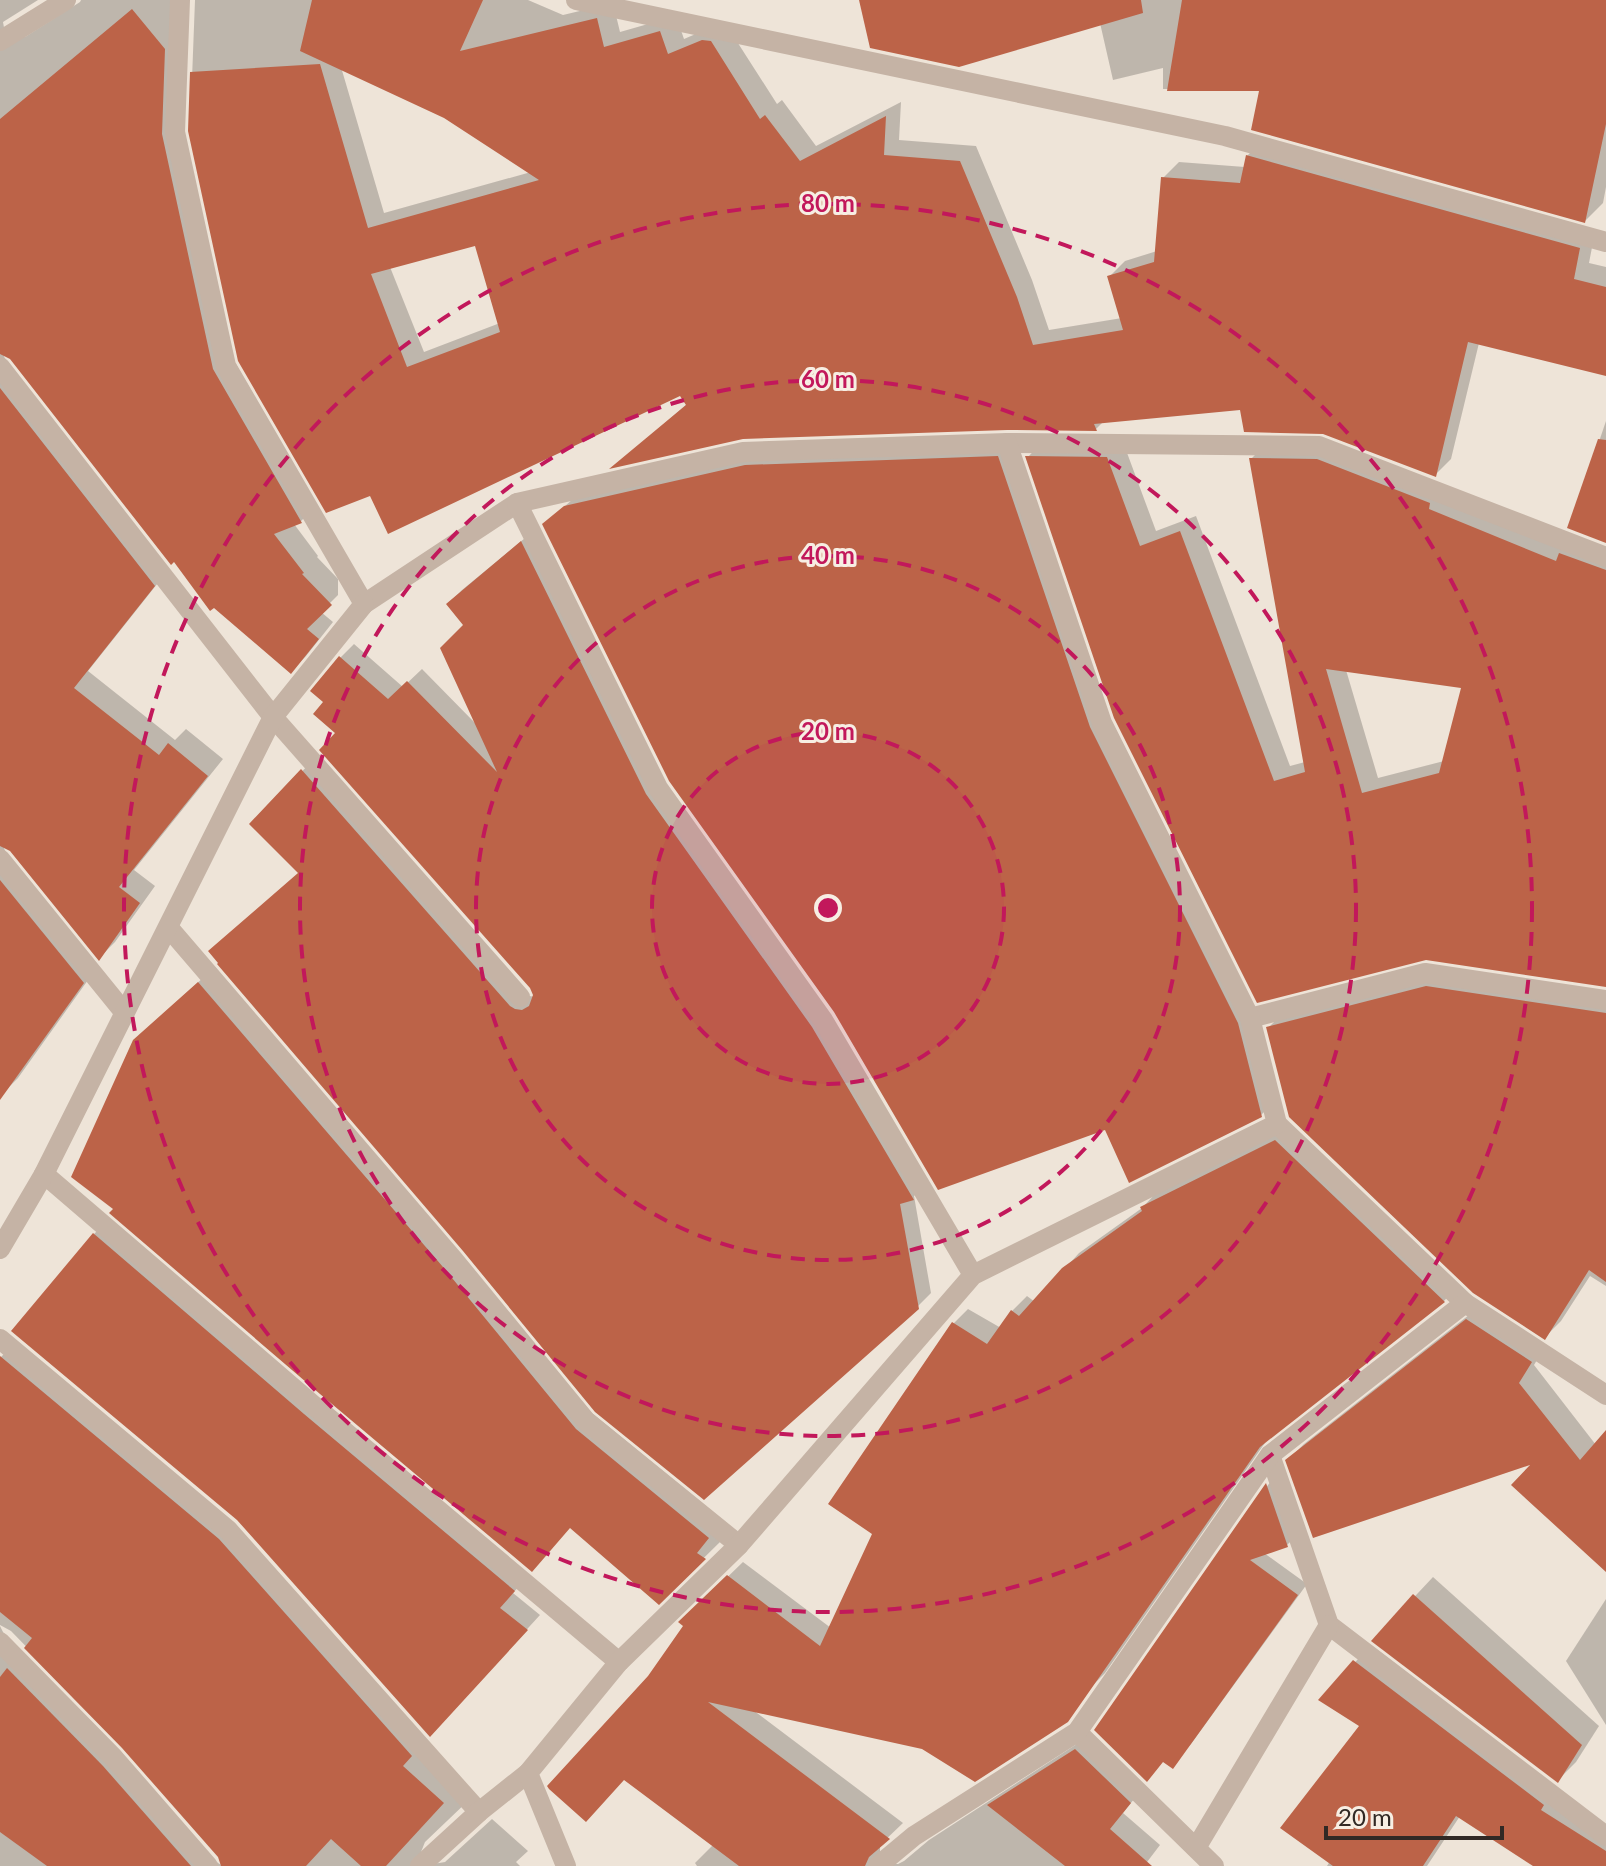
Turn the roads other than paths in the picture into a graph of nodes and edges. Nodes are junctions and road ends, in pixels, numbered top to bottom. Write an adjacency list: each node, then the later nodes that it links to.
1 (66, 0): 4 (street)
2 (180, 0): 10 (street)
3 (576, 0): 5 (street)
4 (0, 41)
5 (1606, 242)
6 (0, 367): 11 (street)
7 (1007, 443): 8 (street); 9 (street); 17 (street)
8 (517, 503): 10 (street); 21 (street)
9 (1606, 557)
10 (364, 604): 11 (street)
11 (273, 717): 13 (street); 14 (street)
12 (0, 859): 16 (street)
13 (169, 928): 16 (street); 26 (street)
14 (520, 997)
15 (1606, 1000): 17 (street)
16 (124, 1012): 19 (street)
17 (1250, 1018): 18 (street)
18 (1277, 1124): 21 (street); 22 (street)
19 (44, 1174): 20 (street); 29 (street)
20 (0, 1249)
21 (973, 1275): 26 (street)
22 (1465, 1303): 24 (street); 25 (street)
23 (0, 1339): 32 (street)
24 (1606, 1395)
25 (1270, 1455): 27 (street); 30 (street)
26 (739, 1545): 29 (street)
27 (1329, 1625): 33 (street); 34 (street)
28 (0, 1642): 35 (street)
29 (619, 1662): 31 (street)
30 (1077, 1732): 34 (street); 38 (street)
31 (528, 1773): 32 (street); 37 (street)
32 (479, 1812): 36 (street)
33 (1606, 1836)
34 (1196, 1848): 39 (street)
35 (208, 1866)
36 (420, 1866)
37 (566, 1866)
38 (878, 1866)
39 (1214, 1866)

